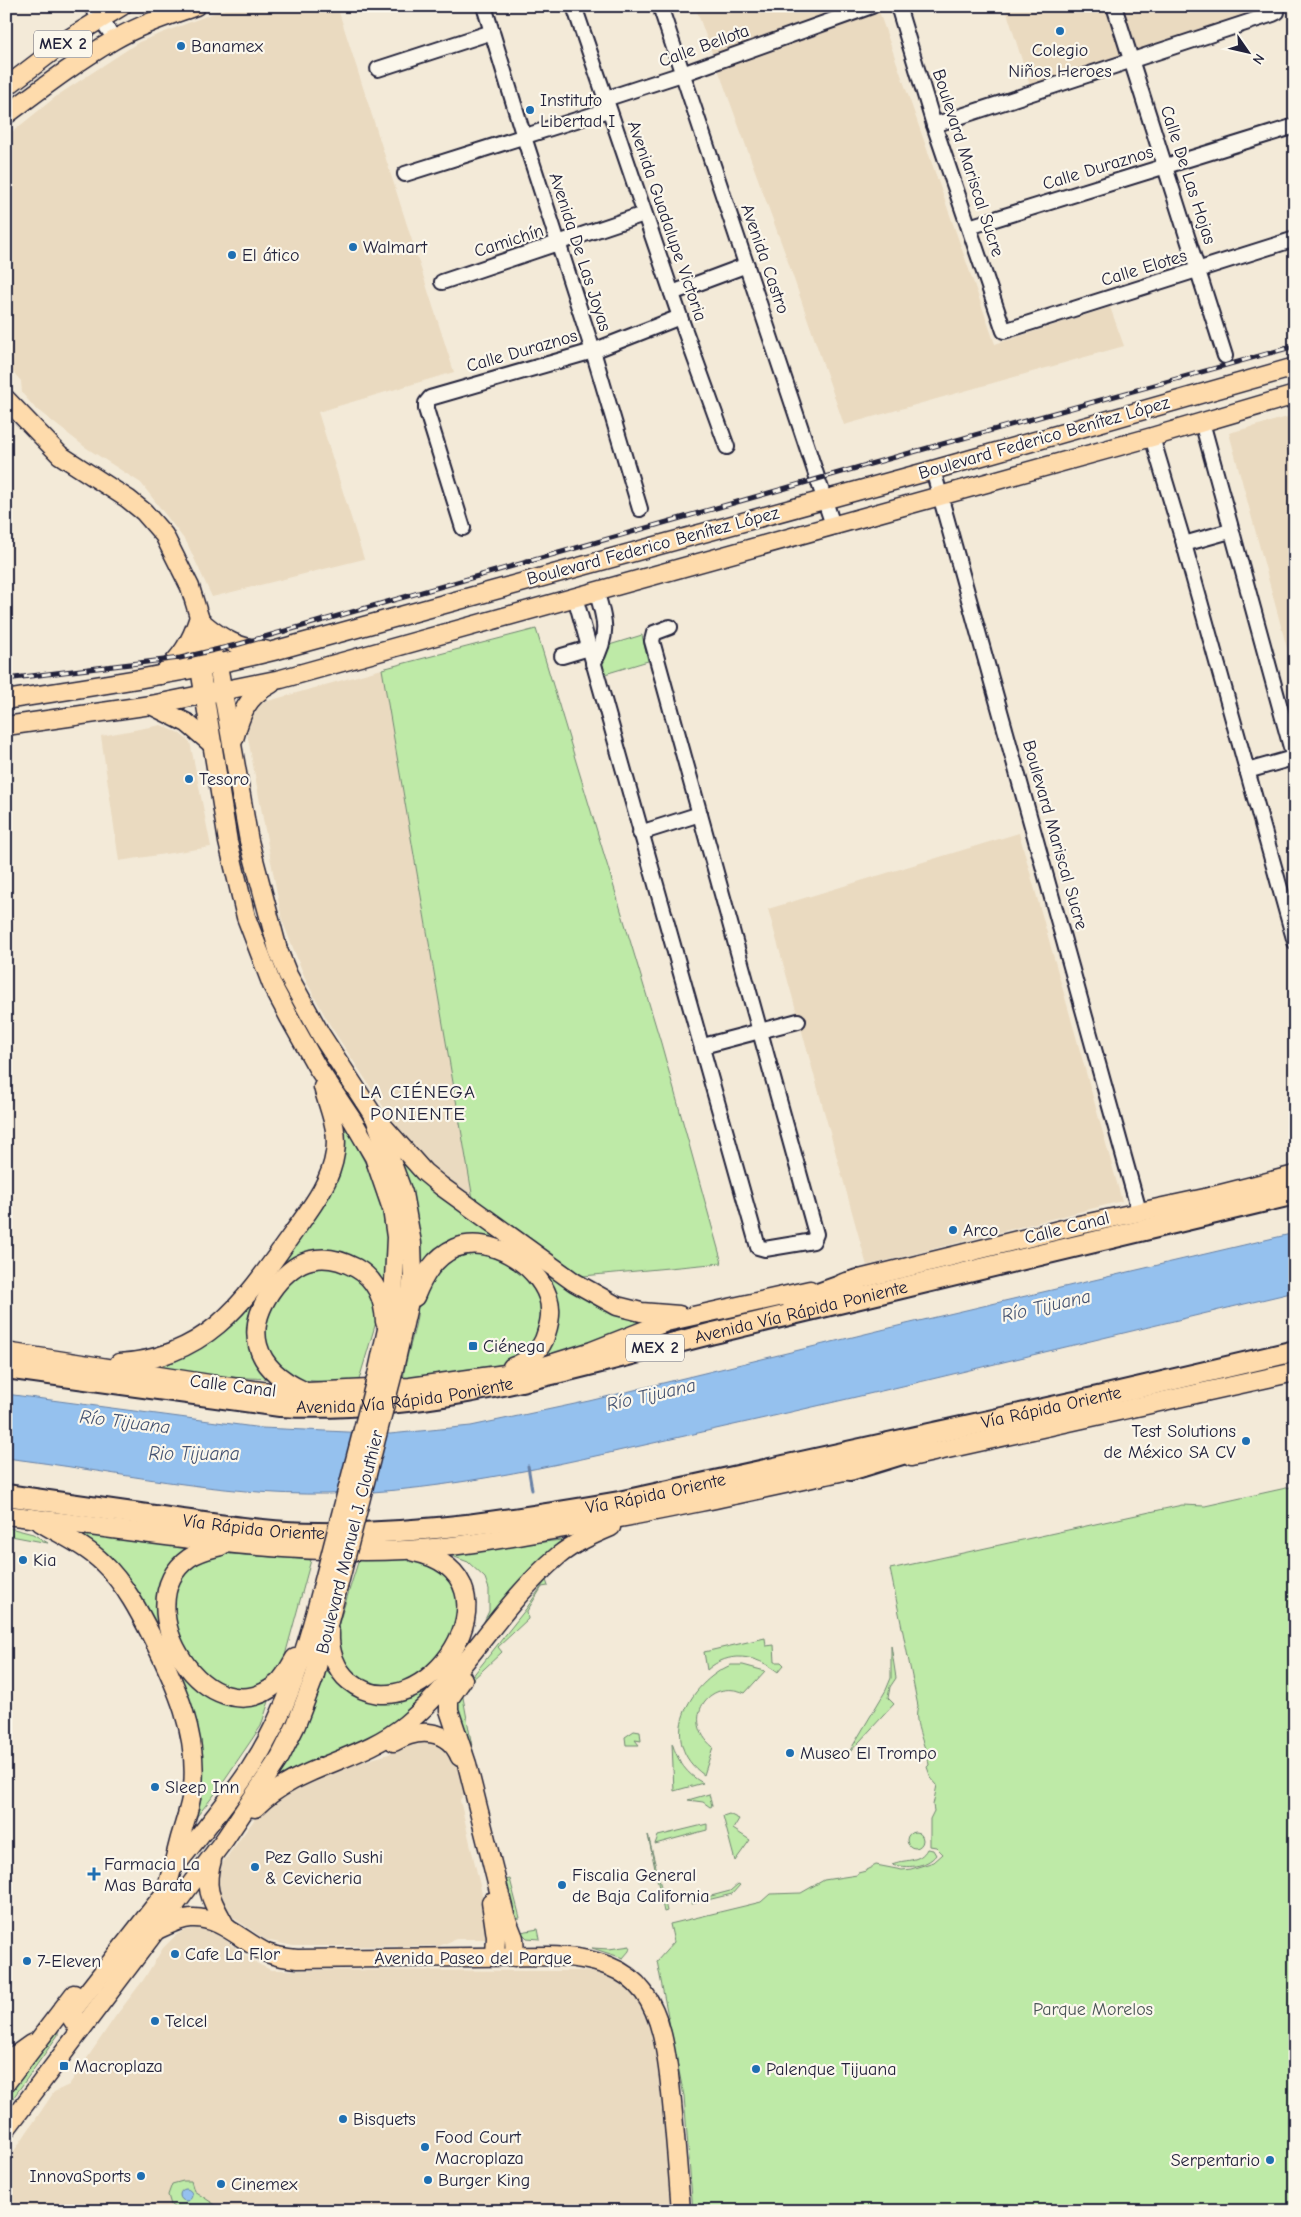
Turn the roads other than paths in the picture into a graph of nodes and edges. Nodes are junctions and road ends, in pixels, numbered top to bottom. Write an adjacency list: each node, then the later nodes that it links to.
1 (122, 6): 10 (main road, MEX 2)
2 (196, 6): 12 (main road, MEX 2)
3 (484, 6): 11 (street, Avenida De Las Joyas)
4 (574, 6): 17 (street, Avenida Guadalupe Victoria)
5 (660, 6): 15 (street, Avenida Castro)
6 (872, 6): 15 (street, Calle Bellota)
7 (898, 6): 19 (street, Boulevard Mariscal Sucre)
8 (1114, 6): 13 (street, Calle De Las Hojas)
9 (1275, 10): 13 (street)
10 (96, 12): 12 (street); 16 (main road, MEX 2)
11 (492, 32): 14 (street); 21 (street, Avenida De Las Joyas)
12 (115, 39): 18 (main road, MEX 2)
13 (1131, 60): 19 (street); 22 (street, Calle De Las Hojas)
14 (378, 69)
15 (682, 74): 17 (street, Calle Bellota); 28 (street, Avenida Castro)
16 (6, 87)
17 (607, 105): 21 (street, Calle Bellota); 24 (street, Avenida Guadalupe Victoria)
18 (6, 115)
19 (934, 125): 25 (street, Boulevard Mariscal Sucre)
20 (1295, 126): 22 (street, Calle Duraznos)
21 (524, 137): 23 (street, Calle Bellota); 27 (street, Avenida De Las Joyas)
22 (1166, 167): 25 (street, Calle Duraznos); 29 (street, Calle De Las Hojas)
23 (405, 174)
24 (644, 214): 27 (street, Camichín); 31 (street, Avenida Guadalupe Victoria)
25 (969, 227): 33 (street, Boulevard Mariscal Sucre)
26 (1295, 239): 29 (street, Calle Elotes)
27 (559, 244): 30 (street, Camichín); 34 (street, Avenida De Las Joyas)
28 (748, 265): 31 (street); 44 (street, Avenida Castro)
29 (1199, 270): 33 (street, Calle Elotes); 35 (street, Calle De Las Hojas)
30 (442, 282)
31 (672, 293): 32 (street, Avenida Guadalupe Victoria)
32 (680, 316): 34 (street, Calle Duraznos); 41 (street, Avenida Guadalupe Victoria)
33 (1004, 331)
34 (592, 351): 45 (street, Avenida De Las Joyas); 47 (street, Calle Duraznos)
35 (1225, 356)
36 (1295, 367): 42 (main road, Boulevard Federico Benítez López)
37 (1295, 395): 39 (main road, Boulevard Federico Benítez López)
38 (6, 399): 52 (main road, Boulevard Manuel J. Clouthier)
39 (1202, 422): 40 (main road, Boulevard Federico Benítez López); 48 (street)
40 (1152, 437): 43 (main road, Boulevard Federico Benítez López); 49 (street)
41 (727, 447)
42 (933, 470): 43 (street, Boulevard Mariscal Sucre); 44 (main road, Boulevard Federico Benítez López)
43 (940, 496): 46 (main road, Boulevard Federico Benítez López); 81 (street, Boulevard Mariscal Sucre)
44 (824, 499): 46 (street, Avenida Castro); 55 (main road, Boulevard Federico Benítez López)
45 (640, 510)
46 (833, 524): 50 (main road, Boulevard Federico Benítez López)
47 (463, 528)
48 (1230, 531): 49 (street); 67 (street)
49 (1184, 544): 68 (street)
50 (596, 591): 51 (main road, Boulevard Federico Benítez López); 57 (street)
51 (575, 597): 54 (street); 60 (main road, Boulevard Federico Benítez López)
52 (202, 623): 55 (main road); 58 (main road, Boulevard Manuel J. Clouthier); 59 (main road)
53 (670, 628): 69 (street)
54 (588, 648): 56 (street); 57 (street)
55 (273, 651): 58 (main road, Boulevard Federico Benítez López)
56 (562, 656)
57 (593, 664): 70 (street)
58 (209, 666): 59 (main road, Boulevard Federico Benítez López); 61 (main road, Boulevard Manuel J. Clouthier)
59 (161, 676): 62 (main road, Boulevard Federico Benítez López)
60 (281, 679): 61 (main road, Boulevard Federico Benítez López); 65 (main road)
61 (214, 693): 63 (main road, Boulevard Federico Benítez López); 65 (main road, Boulevard Manuel J. Clouthier); 66 (main road, Boulevard Manuel J. Clouthier)
62 (8, 699): 64 (main road)
63 (151, 705): 64 (main road, Boulevard Federico Benítez López); 66 (main road)
64 (9, 726)
65 (233, 744): 76 (main road, Boulevard Manuel J. Clouthier)
66 (213, 745): 75 (main road, Boulevard Manuel J. Clouthier)
67 (1294, 760): 68 (street)
68 (1247, 771): 71 (street)
69 (700, 814): 70 (street); 73 (street)
70 (640, 833): 74 (street)
71 (1295, 942)
72 (798, 1022): 73 (street)
73 (760, 1032): 74 (street); 74 (street)
74 (703, 1046)
75 (317, 1067): 85 (main road, Boulevard Manuel J. Clouthier); 89 (main road)
76 (375, 1118): 83 (main road); 84 (main road, Boulevard Manuel J. Clouthier)
77 (1295, 1175): 80 (main road, Calle Canal)
78 (1295, 1185): 80 (highway)
79 (1295, 1194): 86 (highway, Avenida Vía Rápida Poniente / MEX 2)
80 (1204, 1198): 81 (main road, Calle Canal)
81 (1139, 1211): 82 (main road, Calle Canal)
82 (857, 1280): 83 (main road, Calle Canal); 86 (highway)
83 (694, 1316): 93 (main road, Calle Canal)
84 (405, 1320): 92 (main road, Boulevard Manuel J. Clouthier); 93 (main road)
85 (385, 1335): 92 (main road, Boulevard Manuel J. Clouthier); 94 (main road)
86 (694, 1338): 90 (highway, Avenida Vía Rápida Poniente / MEX 2)
87 (1295, 1351): 95 (highway, Vía Rápida Oriente)
88 (6, 1352): 89 (main road)
89 (77, 1362): 94 (main road, Calle Canal)
90 (6, 1368)
91 (1295, 1372): 96 (main road)
92 (385, 1374): 104 (main road, Boulevard Manuel J. Clouthier, bridge)
93 (480, 1377): 94 (main road, Calle Canal)
94 (307, 1392)
95 (1098, 1397): 96 (highway); 97 (highway, Vía Rápida Oriente)
96 (850, 1470): 99 (main road)
97 (6, 1495)
98 (6, 1515): 100 (main road)
99 (632, 1517): 102 (main road); 103 (main road)
100 (33, 1518): 101 (main road); 110 (main road)
101 (232, 1544): 102 (main road); 106 (main road)
102 (406, 1550): 105 (main road)
103 (532, 1582): 107 (main road); 114 (main road)
104 (330, 1588): 105 (main road, Boulevard Manuel J. Clouthier); 106 (main road, Boulevard Manuel J. Clouthier)
105 (332, 1616): 108 (main road, Boulevard Manuel J. Clouthier)
106 (313, 1622): 110 (main road, Boulevard Manuel J. Clouthier)
107 (307, 1773): 108 (main road); 113 (main road)
108 (225, 1839): 109 (main road, Boulevard Manuel J. Clouthier)
109 (214, 1854): 111 (main road); 112 (main road, Boulevard Manuel J. Clouthier)
110 (173, 1870): 115 (main road); 116 (main road, Boulevard Manuel J. Clouthier)
111 (226, 1927): 112 (main road, Avenida Paseo del Parque); 113 (main road, Avenida Paseo del Parque)
112 (155, 1931): 115 (main road, Boulevard Manuel J. Clouthier)
113 (495, 1956): 114 (main road, Avenida Paseo del Parque)
114 (515, 1956): 119 (main road, Avenida Paseo del Parque)
115 (80, 2031): 118 (main road, Boulevard Manuel J. Clouthier)
116 (10, 2071): 117 (main road, Boulevard Manuel J. Clouthier)
117 (6, 2090)
118 (6, 2129)
119 (680, 2211)

